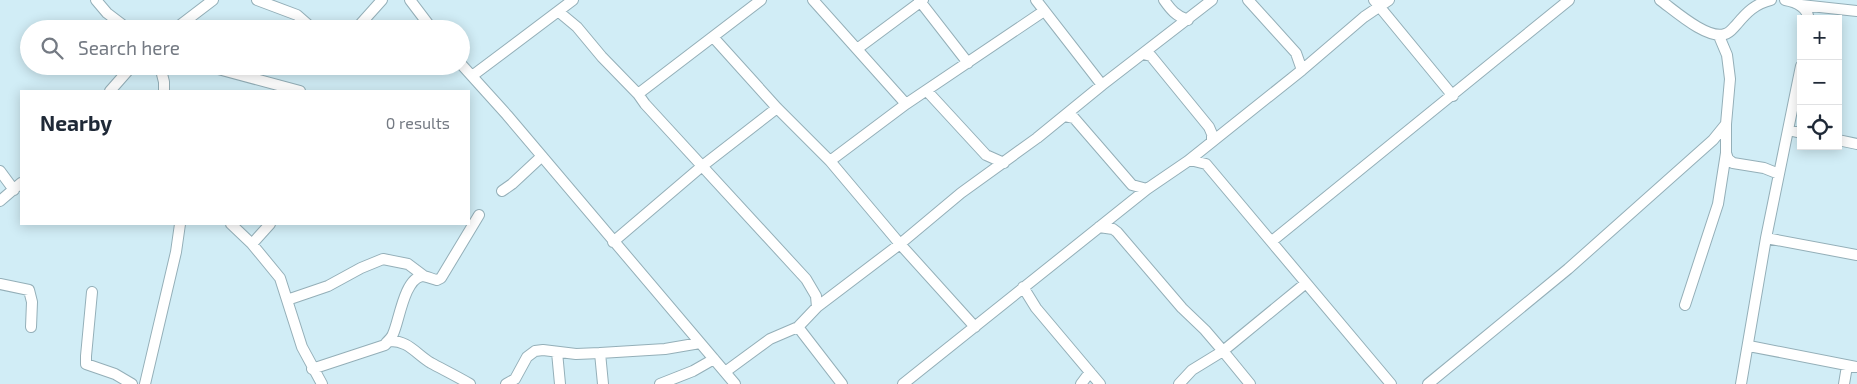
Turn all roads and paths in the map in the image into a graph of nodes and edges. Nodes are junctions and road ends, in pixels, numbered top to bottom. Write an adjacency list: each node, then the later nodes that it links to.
1 (96, 0): 26 (street)
2 (213, 0): 27 (street)
3 (257, 0): 28 (street)
4 (382, 0): 29 (street)
5 (410, 0): 30 (street)
6 (573, 0): 23 (street)
7 (761, 0): 34 (street)
8 (813, 0): 35 (street)
9 (1036, 0): 21 (street)
10 (1164, 0): 24 (street)
11 (1212, 0): 31 (street)
12 (1248, 0): 38 (street)
13 (1389, 0): 19 (street)
14 (1570, 0): 50 (street)
15 (1660, 0): 33 (street)
16 (1771, 0): 33 (street)
17 (1788, 0): 20 (street)
18 (921, 1): 35 (street); 37 (street)
19 (1377, 4): 38 (street); 50 (street)
20 (1801, 5): 22 (street); 25 (street)
21 (1044, 10): 37 (street); 43 (street)
22 (1857, 11)
23 (558, 12): 42 (street); 49 (street)
24 (1172, 12): 31 (street); 32 (street)
25 (1808, 15)
26 (116, 20)
27 (187, 20)
28 (303, 20)
29 (364, 20)
30 (425, 20)
31 (1188, 20): 32 (street)
32 (1172, 32): 36 (street)
33 (1719, 36): 54 (street)
34 (713, 37): 49 (street); 52 (street)
35 (857, 49): 51 (street)
36 (1143, 54): 43 (street); 59 (street)
37 (968, 63): 48 (street)
38 (1302, 70): 59 (street)
39 (124, 75): 45 (street)
40 (162, 75): 46 (street)
41 (240, 75): 47 (street)
42 (472, 76): 61 (street)
43 (1102, 85): 53 (street)
44 (1797, 86): 55 (street)
45 (111, 90)
46 (164, 90)
47 (296, 90)
48 (927, 91): 51 (street); 64 (street)
49 (638, 94): 66 (street)
50 (1453, 96): 83 (street)
51 (906, 104): 62 (street)
52 (777, 108): 62 (street); 66 (street)
53 (1065, 116): 64 (street); 69 (street)
54 (1726, 124): 60 (street); 126 (street)
55 (1788, 130): 56 (street); 68 (street)
56 (1797, 132)
57 (1842, 141): 58 (street)
58 (1857, 144)
59 (1209, 145): 63 (street); 65 (street)
60 (1726, 153): 68 (street); 94 (street)
61 (541, 157): 72 (street); 84 (street)
62 (830, 161): 86 (street)
63 (1188, 161): 65 (street); 71 (street)
64 (1004, 163): 86 (street)
65 (1206, 164): 83 (street)
66 (701, 166): 84 (street); 95 (street)
67 (0, 171): 70 (street)
68 (1779, 174): 82 (street)
69 (1132, 185): 71 (street); 74 (street)
70 (18, 186): 73 (street)
71 (1147, 189): 74 (street)
72 (502, 191)
73 (0, 201)
74 (1132, 201): 75 (street)
75 (1121, 210): 80 (street); 81 (street)
76 (479, 215): 88 (street)
77 (180, 225): 111 (street)
78 (232, 225): 85 (street)
79 (269, 225): 85 (street)
80 (1099, 227): 81 (street); 91 (street)
81 (1117, 232): 102 (street)
82 (1766, 238): 87 (street); 101 (street)
83 (1272, 241): 89 (street)
84 (613, 242): 99 (street)
85 (252, 244): 93 (street)
86 (900, 244): 95 (street); 97 (street)
87 (1857, 255)
88 (424, 276): 93 (street); 100 (street)
89 (1306, 283): 102 (street); 125 (street)
90 (0, 284): 98 (street)
91 (1023, 287): 97 (street); 109 (street)
92 (92, 292): 110 (street)
93 (287, 300): 107 (street)
94 (1685, 305)
95 (817, 307): 96 (street)
96 (798, 327): 108 (street); 119 (street)
97 (975, 327): 120 (street)
98 (31, 328)
99 (700, 343): 104 (street); 105 (street)
100 (385, 344): 107 (street); 113 (street)
101 (1749, 346): 106 (street); 127 (street)
102 (1223, 351): 123 (street); 124 (street)
103 (556, 352): 104 (street); 114 (street); 115 (street)
104 (600, 353): 116 (street)
105 (714, 359): 108 (street); 117 (street)
106 (1852, 367): 128 (street)
107 (312, 369): 112 (street)
108 (725, 372): 118 (street)
109 (1090, 372): 121 (street); 122 (street)
110 (132, 384)
111 (145, 384)
112 (322, 384)
113 (470, 384)
114 (506, 384)
115 (560, 384)
116 (604, 384)
117 (660, 384)
118 (734, 384)
119 (842, 384)
120 (903, 384)
121 (1081, 384)
122 (1100, 384)
123 (1179, 384)
124 (1250, 384)
125 (1392, 384)
126 (1428, 384)
127 (1741, 384)
128 (1844, 384)

